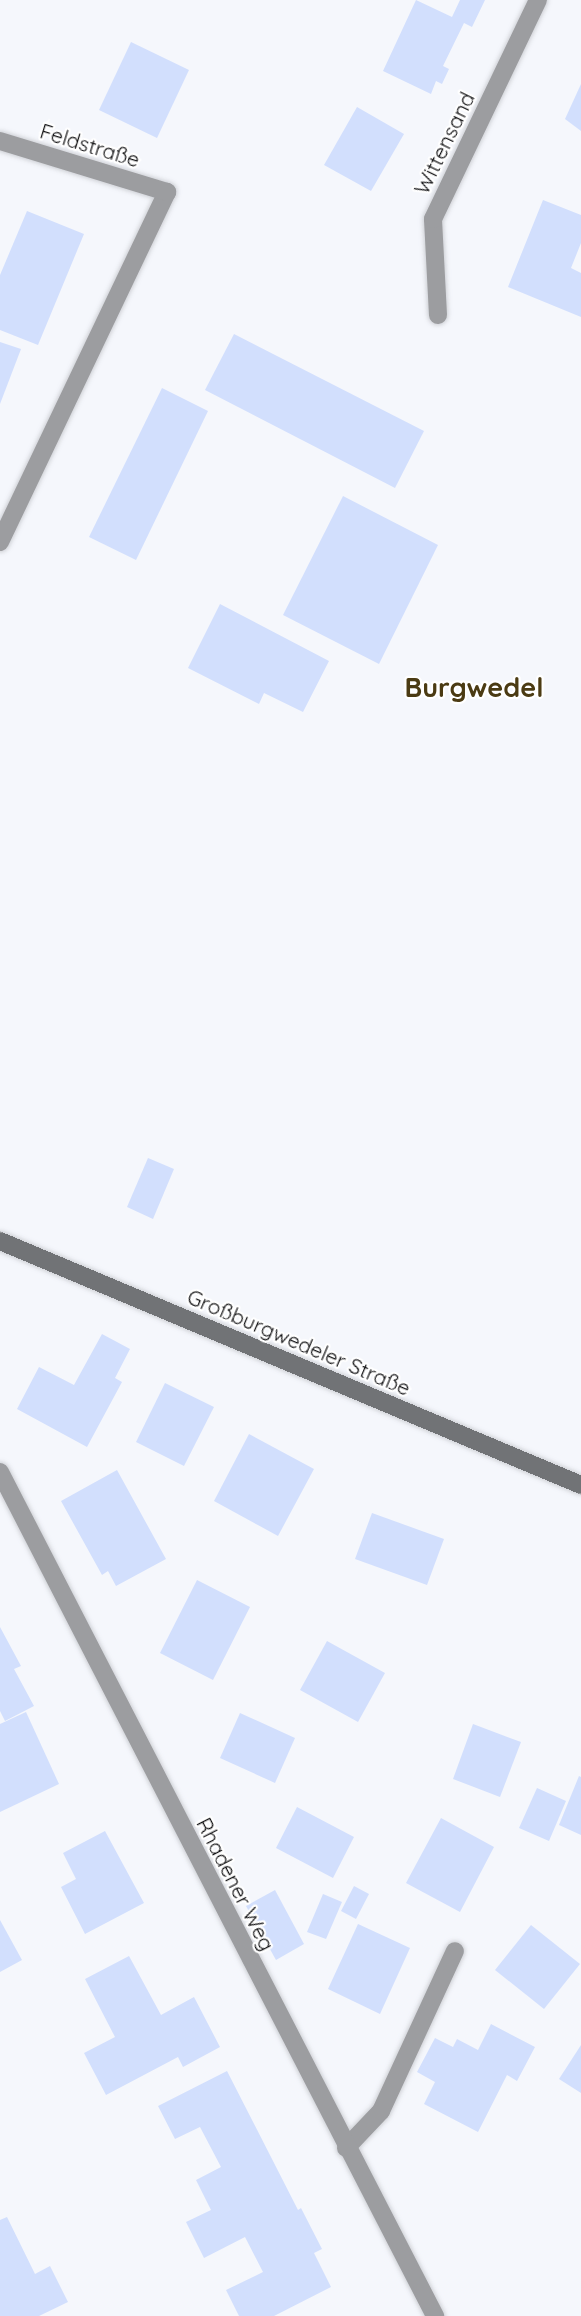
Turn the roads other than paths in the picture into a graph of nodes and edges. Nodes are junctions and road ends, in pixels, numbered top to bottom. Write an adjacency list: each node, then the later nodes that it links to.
1 (538, 0): 3 (street, Wittensand)
2 (0, 141): 4 (street, Feldstraße)
3 (438, 315)
4 (0, 542)
5 (0, 1241): 7 (street, Großburgwedeler Straße)
6 (0, 1472): 9 (street, Rhadener Weg)
7 (581, 1485)
8 (455, 1951): 9 (street)
9 (346, 2148): 10 (street, Rhadener Weg)
10 (435, 2316)

